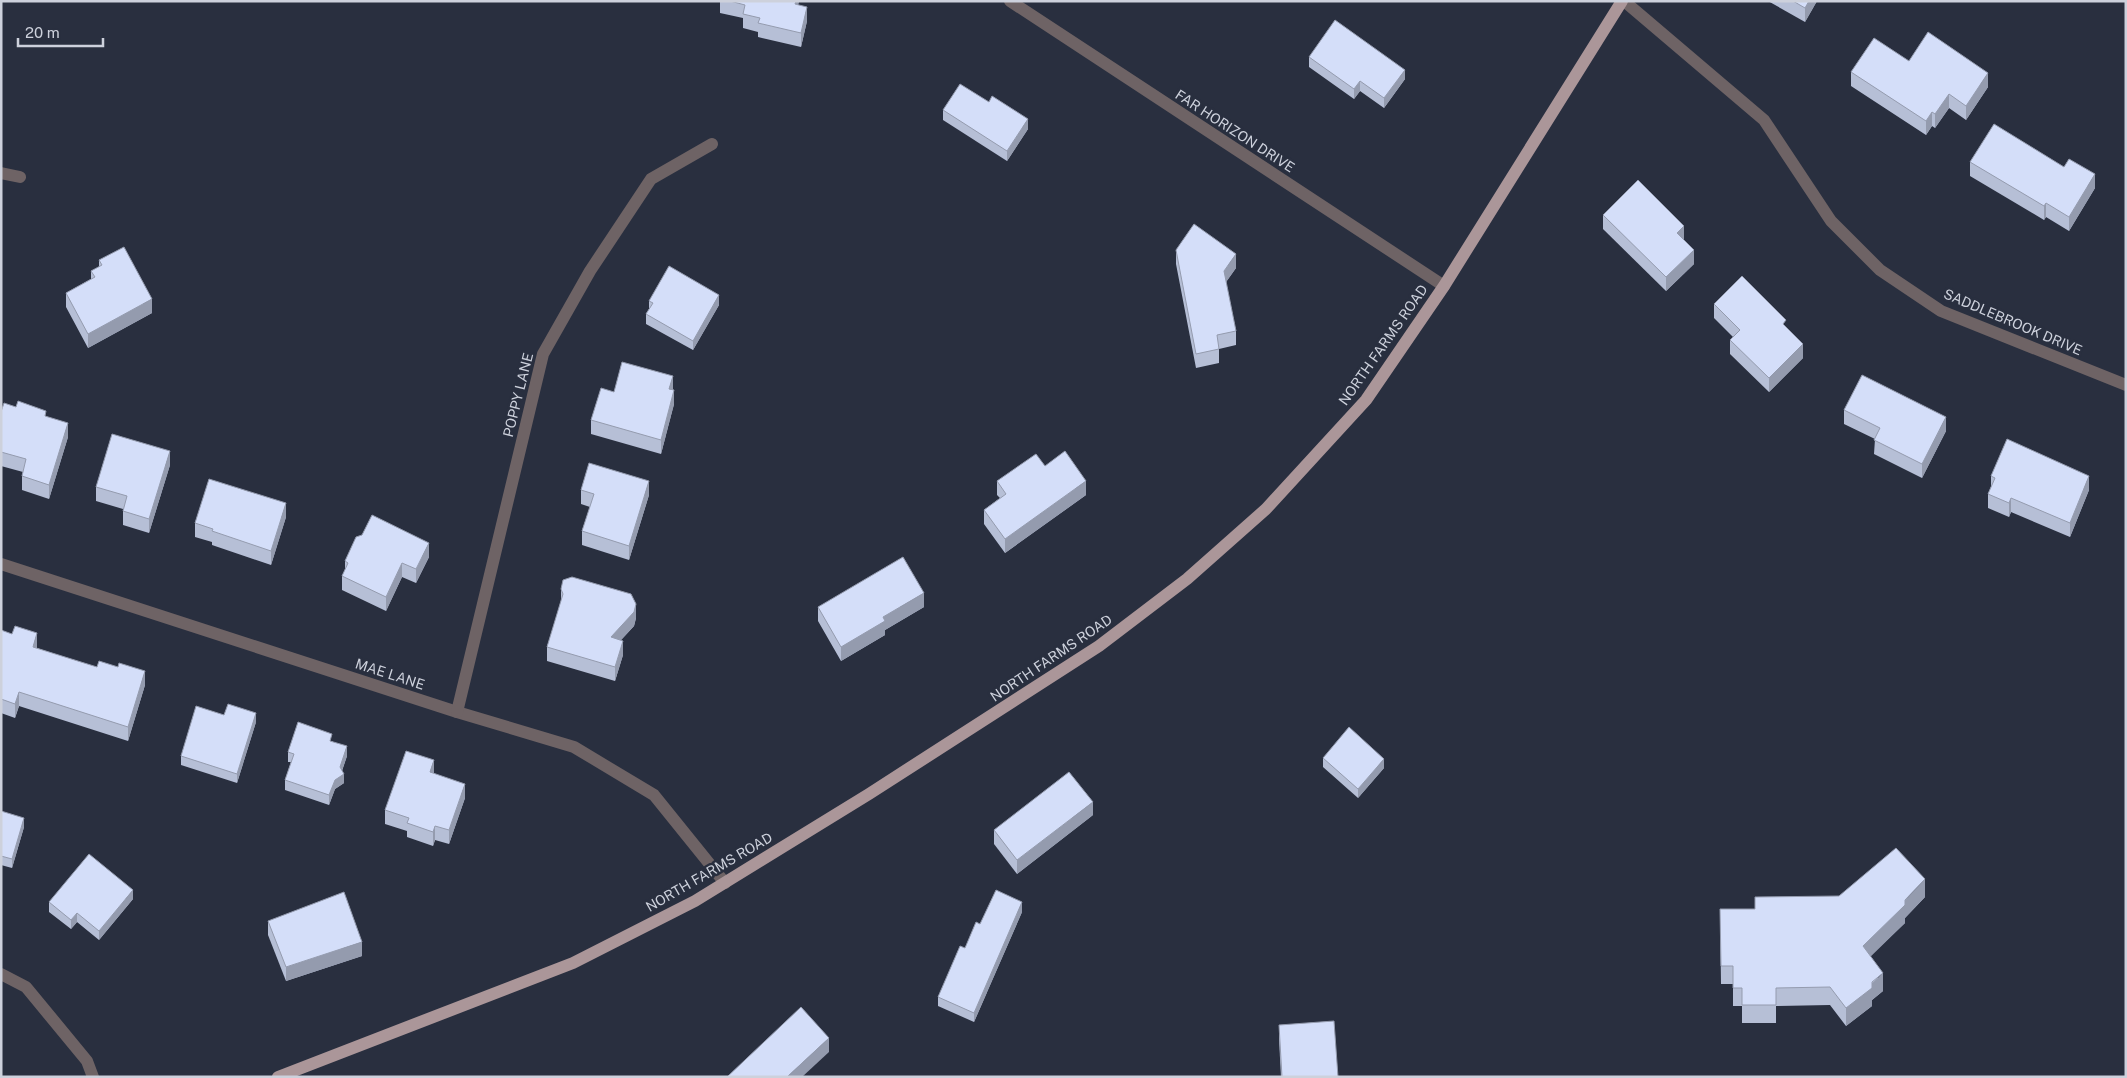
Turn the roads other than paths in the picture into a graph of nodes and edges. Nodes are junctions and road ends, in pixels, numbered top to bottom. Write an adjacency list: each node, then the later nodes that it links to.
1 (1010, 1): 6 (street, FAR HORIZON DRIVE)
2 (1623, 1): 6 (main road, NORTH FARMS ROAD); 7 (street, SADDLEBROOK DRIVE)
3 (712, 144): 9 (street, POPPY LANE)
4 (1, 173): 5 (street)
5 (20, 177)
6 (1444, 286): 10 (main road, NORTH FARMS ROAD)
7 (2126, 385)
8 (1, 564): 9 (street, MAE LANE)
9 (457, 712): 10 (street, MAE LANE)
10 (725, 883): 13 (main road, NORTH FARMS ROAD)
11 (1, 974): 12 (street)
12 (93, 1077)
13 (278, 1077)

